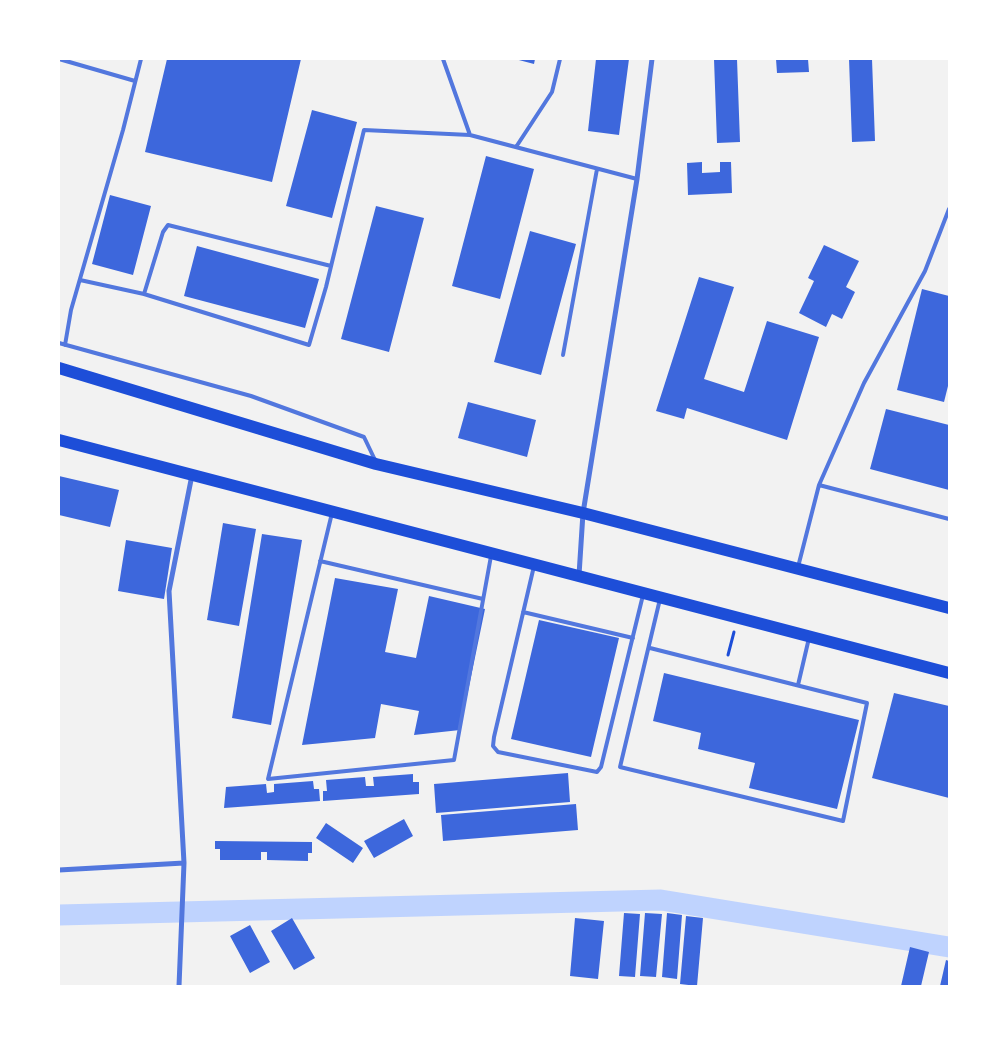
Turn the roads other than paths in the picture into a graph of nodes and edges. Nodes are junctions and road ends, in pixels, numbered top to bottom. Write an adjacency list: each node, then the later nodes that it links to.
1 (59, 59): 6 (lane)
2 (141, 59): 6 (lane)
3 (443, 59): 7 (lane)
4 (560, 59): 8 (lane)
5 (652, 59): 10 (street)
6 (136, 80): 13 (lane)
7 (470, 135): 8 (lane); 12 (lane)
8 (516, 147): 9 (lane)
9 (598, 169): 10 (lane); 17 (lane)
10 (637, 179): 24 (street)
11 (949, 209): 22 (lane)
12 (331, 266): 14 (lane); 14 (lane)
13 (80, 280): 14 (lane); 16 (lane)
14 (144, 294)
15 (59, 343): 16 (lane)
16 (65, 345): 20 (lane)
17 (563, 355)
18 (59, 368): 20 (main road)
19 (59, 440): 21 (main road)
20 (376, 464): 24 (main road)
21 (192, 475): 23 (main road); 41 (street)
22 (818, 486): 25 (lane); 29 (lane)
23 (333, 511): 26 (main road); 27 (lane)
24 (583, 513): 29 (main road); 30 (street)
25 (949, 519)
26 (491, 552): 28 (main road); 33 (lane)
27 (320, 561): 33 (lane); 33 (lane)
28 (534, 563): 30 (main road); 35 (lane)
29 (798, 570): 34 (main road)
30 (579, 575): 31 (main road)
31 (644, 592): 32 (main road); 37 (lane)
32 (660, 596): 36 (main road); 38 (lane)
33 (483, 599)
34 (949, 608)
35 (523, 612): 37 (lane); 37 (lane)
36 (810, 636): 39 (main road); 40 (lane)
37 (633, 638)
38 (650, 648): 40 (lane); 40 (lane)
39 (949, 673)
40 (798, 685)
41 (184, 863): 42 (street); 43 (street)
42 (59, 870)
43 (179, 986)

